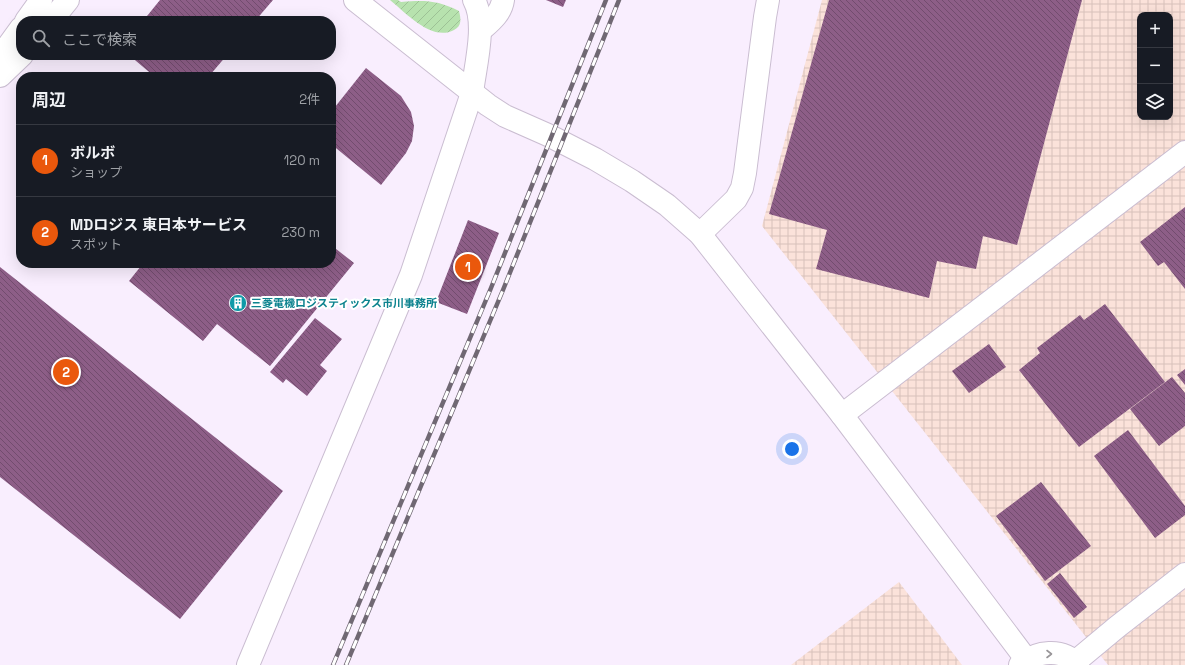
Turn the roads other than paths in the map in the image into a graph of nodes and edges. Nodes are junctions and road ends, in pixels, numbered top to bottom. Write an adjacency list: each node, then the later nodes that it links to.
1 (41, 0): 7 (main road)
2 (68, 0): 8 (main road)
3 (355, 0): 14 (main road)
4 (474, 0): 9 (main road)
5 (503, 0): 9 (main road)
6 (768, 0): 16 (main road)
7 (30, 16)
8 (55, 16)
9 (480, 31): 14 (main road)
10 (16, 35): 11 (main road)
11 (0, 57)
12 (17, 60): 13 (main road)
13 (0, 76)
14 (472, 93): 16 (main road); 21 (main road)
15 (1185, 152): 17 (main road)
16 (700, 234): 17 (main road)
17 (842, 415): 19 (main road)
18 (1185, 574): 20 (main road)
19 (1023, 662): 20 (main road, one-way to 20)
20 (1076, 664)
21 (248, 665)

